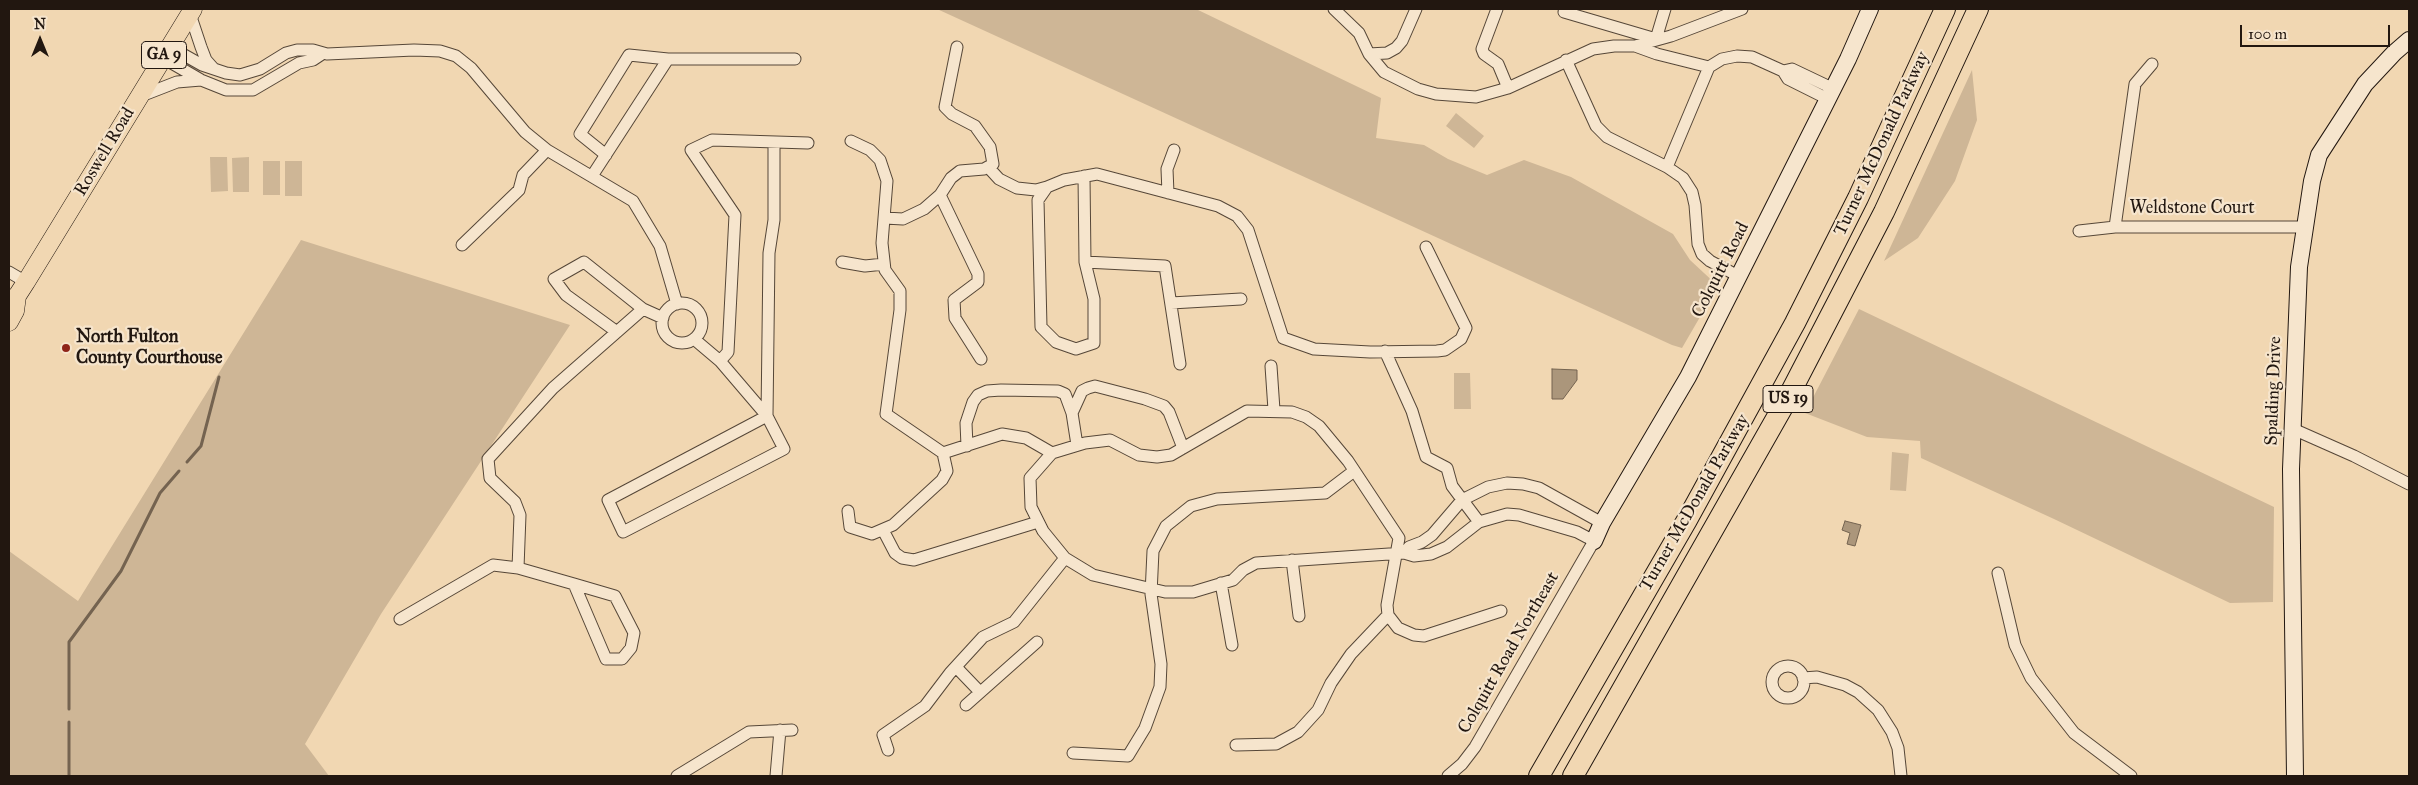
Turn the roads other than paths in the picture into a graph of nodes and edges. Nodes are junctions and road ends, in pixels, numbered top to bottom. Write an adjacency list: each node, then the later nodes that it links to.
1 (1334, 9): 17 (street)
2 (1416, 9): 17 (street)
3 (1497, 9): 25 (street)
4 (1665, 9): 11 (street)
5 (1742, 9): 11 (street)
6 (1870, 9): 26 (street, Colquitt Road)
7 (1945, 9): 108 (highway, Turner McDonald Parkway / US 19)
8 (1978, 9): 109 (highway, Turner McDonald Parkway / US 19)
9 (192, 11): 15 (main road, Roswell Road / GA 9); 23 (street)
10 (1564, 12): 11 (street)
11 (1656, 39): 13 (street)
12 (2409, 40): 43 (street, Spalding Drive)
13 (1635, 46): 20 (street); 22 (street)
14 (957, 47): 34 (street)
15 (166, 53): 23 (street); 24 (street); 27 (main road, Roswell Road / GA 9)
16 (322, 54): 23 (street); 24 (street); 31 (street)
17 (1369, 54): 25 (street)
18 (668, 59): 19 (street); 33 (street); 33 (street)
19 (795, 59)
20 (1566, 60): 25 (street); 35 (street)
21 (2152, 64): 42 (street)
22 (1710, 67): 26 (street); 35 (street)
23 (214, 69)
24 (201, 80): 27 (street)
25 (1508, 88)
26 (1831, 94): 51 (street, Colquitt Road)
27 (139, 97): 52 (main road, Roswell Road / GA 9)
28 (851, 141): 41 (street)
29 (774, 142): 30 (street); 63 (street); 68 (street)
30 (808, 142)
31 (547, 150): 36 (street); 45 (street)
32 (1174, 150): 39 (street)
33 (606, 155): 36 (street)
34 (988, 167): 38 (street); 40 (street)
35 (1667, 167): 51 (street)
36 (592, 176): 54 (street)
37 (1084, 176): 38 (street); 39 (street); 48 (street)
38 (1047, 187): 48 (street)
39 (1168, 193): 61 (street)
40 (940, 195): 41 (street); 62 (street)
41 (885, 218): 49 (street)
42 (2115, 227): 43 (street, Weldstone Court); 44 (street, Weldstone Court)
43 (2306, 227): 69 (street, Spalding Drive)
44 (2079, 231)
45 (462, 245)
46 (1426, 247): 61 (street)
47 (842, 262): 49 (street)
48 (1085, 262): 55 (street)
49 (884, 264): 73 (street)
50 (9, 272): 52 (street)
51 (1740, 277): 81 (street, Colquitt Road)
52 (17, 293): 58 (main road, Roswell Road / GA 9)
53 (1241, 300): 55 (street)
54 (677, 304): 57 (street); 60 (street)
55 (1171, 304): 64 (street)
56 (643, 309): 57 (street); 59 (street); 59 (street)
57 (663, 318): 60 (street)
58 (9, 322)
59 (616, 332): 87 (street)
60 (694, 339): 63 (street)
61 (1385, 351): 77 (street)
62 (981, 359)
63 (720, 361): 68 (street)
64 (1180, 364)
65 (1271, 366): 66 (street)
66 (1274, 410): 72 (street); 75 (street)
67 (1072, 413): 70 (street); 71 (street); 72 (street)
68 (767, 416): 68 (street)
69 (2293, 429): 76 (street); 112 (street, Spalding Drive)
70 (1077, 445): 72 (street); 74 (street)
71 (967, 446): 73 (street); 74 (street)
72 (1182, 448)
73 (943, 453): 82 (street)
74 (1052, 453): 79 (street)
75 (1354, 471): 84 (street); 91 (street)
76 (2409, 484)
77 (1462, 500): 80 (street); 81 (street); 84 (street)
78 (848, 511): 82 (street)
79 (1038, 522): 82 (street); 85 (street)
80 (1479, 522): 83 (street); 84 (street)
81 (1602, 524): 83 (street, Colquitt Road)
82 (883, 530)
83 (1594, 541): 107 (street, Colquitt Road Northeast)
84 (1400, 554): 86 (street); 93 (street)
85 (1065, 558): 91 (street); 98 (street)
86 (1292, 560): 89 (street); 94 (street)
87 (518, 568): 90 (street); 95 (street)
88 (1998, 573): 111 (street)
89 (1221, 583): 91 (street); 97 (street)
90 (574, 584): 90 (street)
91 (1152, 589): 104 (street)
92 (1501, 611): 93 (street)
93 (1388, 615): 102 (street)
94 (1299, 616)
95 (400, 619)
96 (1037, 642): 100 (street)
97 (1232, 645)
98 (956, 667): 100 (street); 103 (street)
99 (1803, 678): 110 (street)
100 (980, 692): 101 (street)
101 (966, 705)
102 (1236, 745)
103 (888, 750)
104 (1073, 753)
105 (677, 776): 106 (street)
106 (776, 776)
107 (1448, 776)
108 (1539, 776)
109 (1573, 776)
110 (1901, 776)
111 (2131, 776)
112 (2295, 776)

